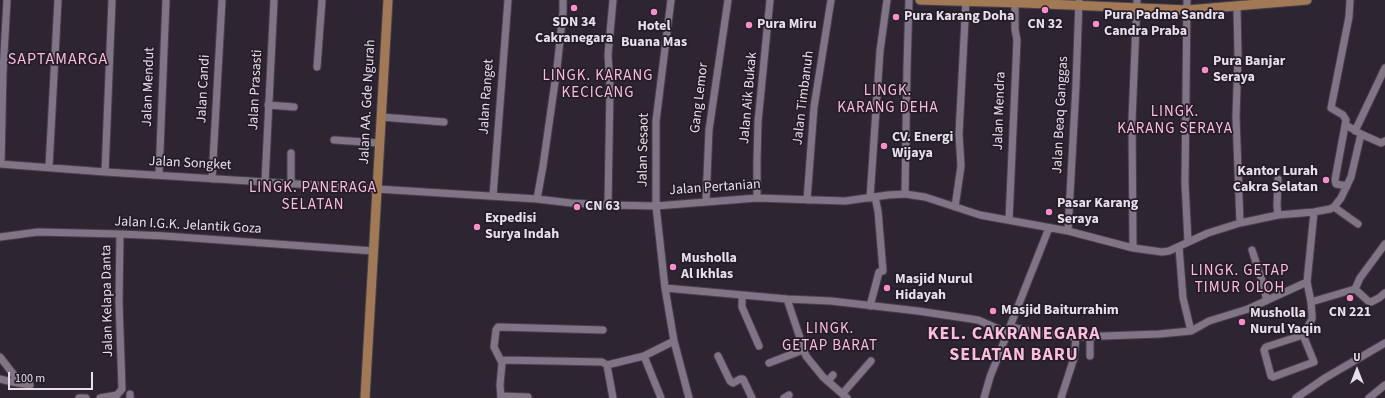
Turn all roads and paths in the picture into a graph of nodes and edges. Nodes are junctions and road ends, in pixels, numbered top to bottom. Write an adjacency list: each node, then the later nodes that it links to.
1 (7, 0): 41 (street)
2 (58, 0): 42 (street)
3 (112, 0): 43 (street)
4 (166, 0): 44 (street, Jalan Mendut)
5 (222, 0): 45 (street, Jalan Candi)
6 (274, 0): 31 (street, Jalan Prasasti)
7 (322, 0): 29 (street)
8 (388, 0): 33 (main road, Jalan AA. Gde Ngurah)
9 (508, 0): 52 (street, Jalan Ranget)
10 (563, 0): 55 (street)
11 (613, 0): 58 (street)
12 (671, 0): 59 (street, Jalan Sesaot)
13 (728, 0): 57 (street, Gang Lemor)
14 (770, 0): 54 (street, Jalan Aik Bukak)
15 (831, 0): 56 (street, Jalan Timbanuh)
16 (886, 0): 53 (street)
17 (909, 0): 51 (street)
18 (920, 0): 23 (main road)
19 (1187, 0): 28 (street)
20 (1294, 0): 21 (main road); 27 (main road)
21 (1307, 0)
22 (1350, 0): 35 (street)
23 (966, 1): 24 (main road); 60 (street)
24 (1020, 2): 25 (main road); 64 (street, Jalan Mendra)
25 (1078, 3): 26 (main road); 68 (street, Jalan Beaq Ganggas)
26 (1136, 4): 28 (main road); 74 (street)
27 (1242, 4): 28 (main road); 65 (street)
28 (1187, 10): 71 (street)
29 (317, 67)
30 (1385, 68): 36 (street)
31 (268, 105): 32 (street); 47 (street, Jalan Prasasti)
32 (294, 107)
33 (381, 117): 34 (street); 39 (main road, Jalan AA. Gde Ngurah)
34 (444, 122)
35 (1346, 125): 36 (street); 49 (street)
36 (1358, 132): 38 (street); 49 (street)
37 (334, 140): 39 (street)
38 (1385, 141)
39 (380, 143): 50 (main road, Jalan AA. Gde Ngurah)
40 (291, 153): 48 (street)
41 (0, 164): 42 (street, Jalan Songket)
42 (49, 167): 43 (street, Jalan Songket)
43 (105, 172): 44 (street, Jalan Songket)
44 (159, 175): 45 (street, Jalan Songket)
45 (212, 179): 47 (street, Jalan Songket)
46 (1278, 179): 63 (street)
47 (265, 182): 48 (street, Jalan Songket)
48 (291, 183): 50 (street, Jalan Songket)
49 (1347, 186): 61 (street)
50 (378, 190): 52 (street, Jalan Pertanian); 76 (main road, Jalan AA. Gde Ngurah)
51 (905, 194): 53 (street, Jalan Pertanian); 60 (street, Jalan Pertanian)
52 (493, 196): 55 (street, Jalan Pertanian)
53 (872, 197): 56 (street, Jalan Pertanian); 85 (street)
54 (757, 198): 56 (street, Jalan Pertanian); 57 (street, Jalan Pertanian)
55 (537, 199): 58 (street, Jalan Pertanian)
56 (807, 200)
57 (706, 201): 59 (street, Jalan Pertanian)
58 (608, 205): 59 (street, Jalan Pertanian)
59 (656, 206): 78 (street, Jalan Sesaot)
60 (955, 207): 64 (street, Jalan Pertanian)
61 (1334, 207): 62 (street, Jalan Pertanian); 66 (street)
62 (1314, 212): 63 (street, Jalan Pertanian); 77 (street)
63 (1278, 215): 65 (street, Jalan Pertanian)
64 (1009, 220): 67 (street, Jalan Pertanian)
65 (1240, 223): 71 (street, Jalan Pertanian)
66 (1358, 224)
67 (1050, 228): 68 (street, Jalan Pertanian); 87 (street)
68 (1068, 231): 74 (street, Jalan Pertanian)
69 (120, 234): 70 (street, Jalan I.G.K. Jelantik Goza); 76 (street, Jalan I.G.K. Jelantik Goza); 115 (street, Jalan Kelapa Danta)
70 (0, 237)
71 (1188, 242): 73 (street, Jalan Pertanian)
72 (1385, 244): 79 (street)
73 (1179, 247): 74 (street, Jalan Pertanian); 88 (street)
74 (1133, 248)
75 (1252, 250): 83 (street)
76 (374, 251): 116 (main road, Jalan AA. Gde Ngurah)
77 (1307, 282): 83 (street); 84 (street)
78 (665, 288): 81 (street); 92 (street, Jalan Sesaot)
79 (1356, 289): 80 (street); 84 (street)
80 (1385, 293)
81 (742, 295): 82 (street); 94 (street)
82 (787, 300): 85 (street); 95 (street)
83 (1266, 300): 88 (street)
84 (1312, 302): 89 (street)
85 (870, 306): 87 (street)
86 (603, 330): 100 (street)
87 (1009, 330): 91 (street); 121 (street)
88 (1191, 331): 90 (street)
89 (1303, 335): 89 (street)
90 (1090, 337): 91 (street); 98 (street)
91 (1076, 338): 122 (street)
92 (674, 341): 96 (street); 119 (street, Jalan Sesaot)
93 (1385, 343): 123 (street)
94 (760, 346)
95 (803, 350): 102 (street); 106 (street)
96 (644, 356): 103 (street); 118 (street)
97 (718, 356): 120 (street)
98 (1090, 356)
99 (0, 357): 107 (street)
100 (502, 360): 103 (street); 111 (street)
101 (871, 361): 110 (street)
102 (769, 363)
103 (607, 365): 117 (street)
104 (833, 375): 106 (street)
105 (0, 379): 107 (street)
106 (828, 381): 110 (street)
107 (18, 383): 108 (street)
108 (30, 385)
109 (1385, 385): 124 (street)
110 (845, 396)
111 (501, 397): 112 (street)
112 (528, 397)
113 (79, 398): 114 (street)
114 (86, 398)
115 (100, 398)
116 (365, 398)
117 (613, 398)
118 (661, 398)
119 (689, 398)
120 (752, 398)
121 (984, 398)
122 (1061, 398)
123 (1296, 398)
124 (1370, 398)

